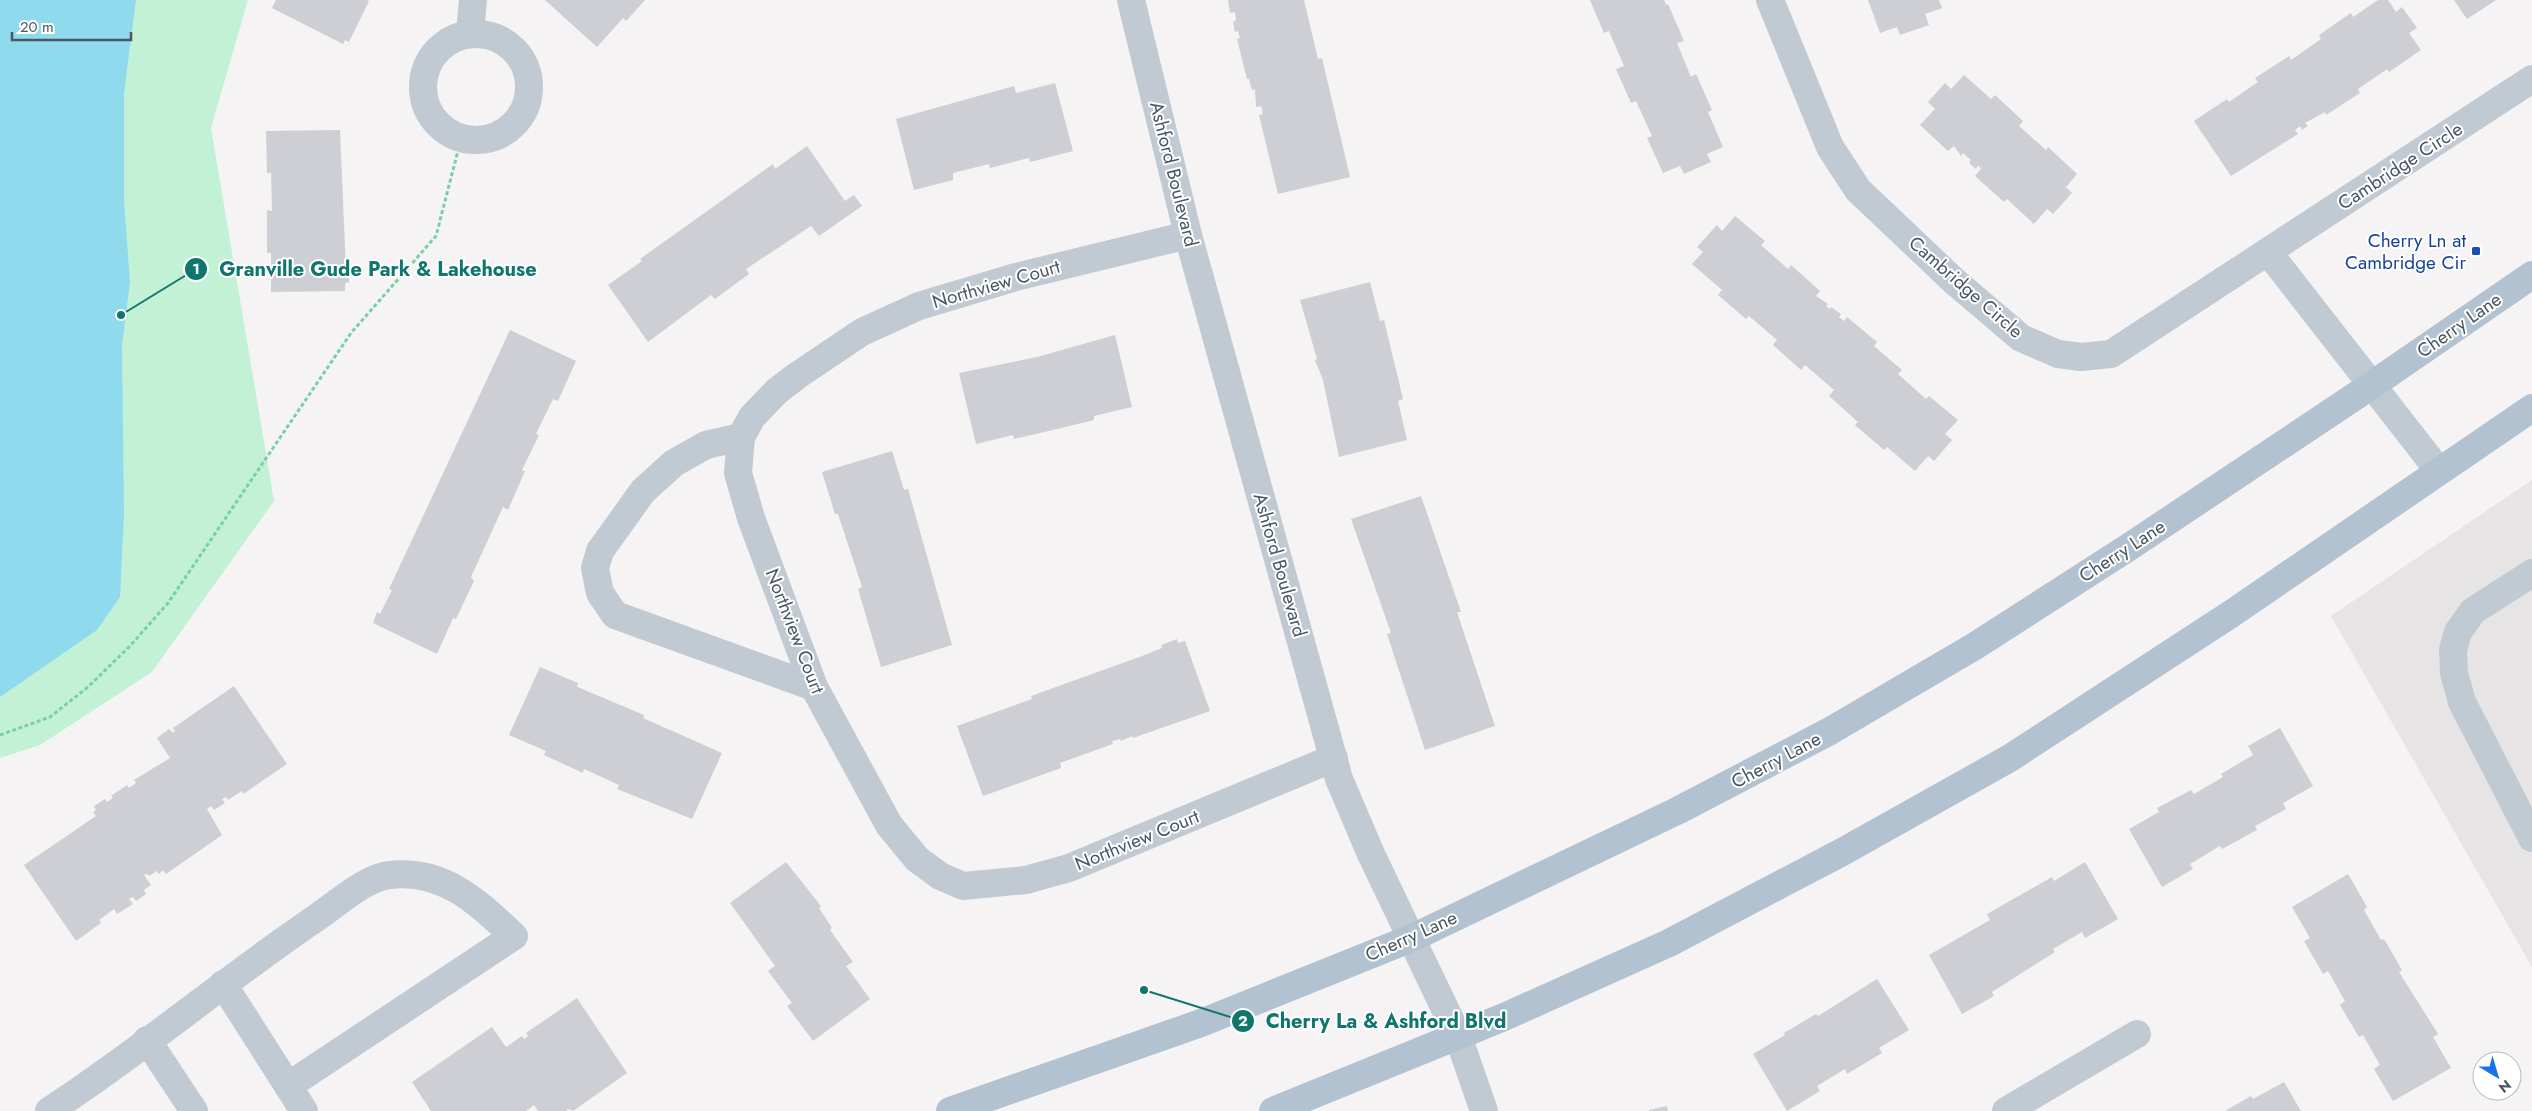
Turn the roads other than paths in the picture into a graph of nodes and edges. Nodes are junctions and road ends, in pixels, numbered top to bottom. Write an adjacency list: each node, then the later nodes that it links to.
1 (473, 0): 4 (street)
2 (1132, 0): 6 (street, Ashford Boulevard)
3 (1770, 0): 7 (street, Cambridge Circle)
4 (470, 33): 4 (street)
5 (2532, 79): 7 (street, Cambridge Circle)
6 (1188, 235): 11 (street, Northview Court); 15 (street, Ashford Boulevard)
7 (2268, 252): 9 (street)
8 (2532, 275): 9 (main road, Cherry Lane)
9 (2372, 385): 12 (street); 17 (main road, Cherry Lane)
10 (2532, 408): 12 (main road)
11 (741, 437): 14 (street, Northview Court); 14 (street)
12 (2439, 471): 20 (main road)
13 (2532, 573): 16 (street)
14 (814, 687): 15 (street, Northview Court)
15 (1334, 758): 17 (street, Ashford Boulevard)
16 (2532, 838)
17 (1412, 938): 20 (street, Ashford Boulevard); 26 (main road, Cherry Lane)
18 (223, 984): 21 (street); 22 (street); 22 (street)
19 (2136, 1034): 29 (street)
20 (1458, 1036): 27 (main road); 28 (street, Ashford Boulevard)
21 (147, 1040): 23 (street); 24 (street)
22 (288, 1086): 25 (street)
23 (54, 1110)
24 (194, 1111)
25 (304, 1111)
26 (950, 1111)
27 (1273, 1111)
28 (1484, 1111)
29 (2006, 1111)

